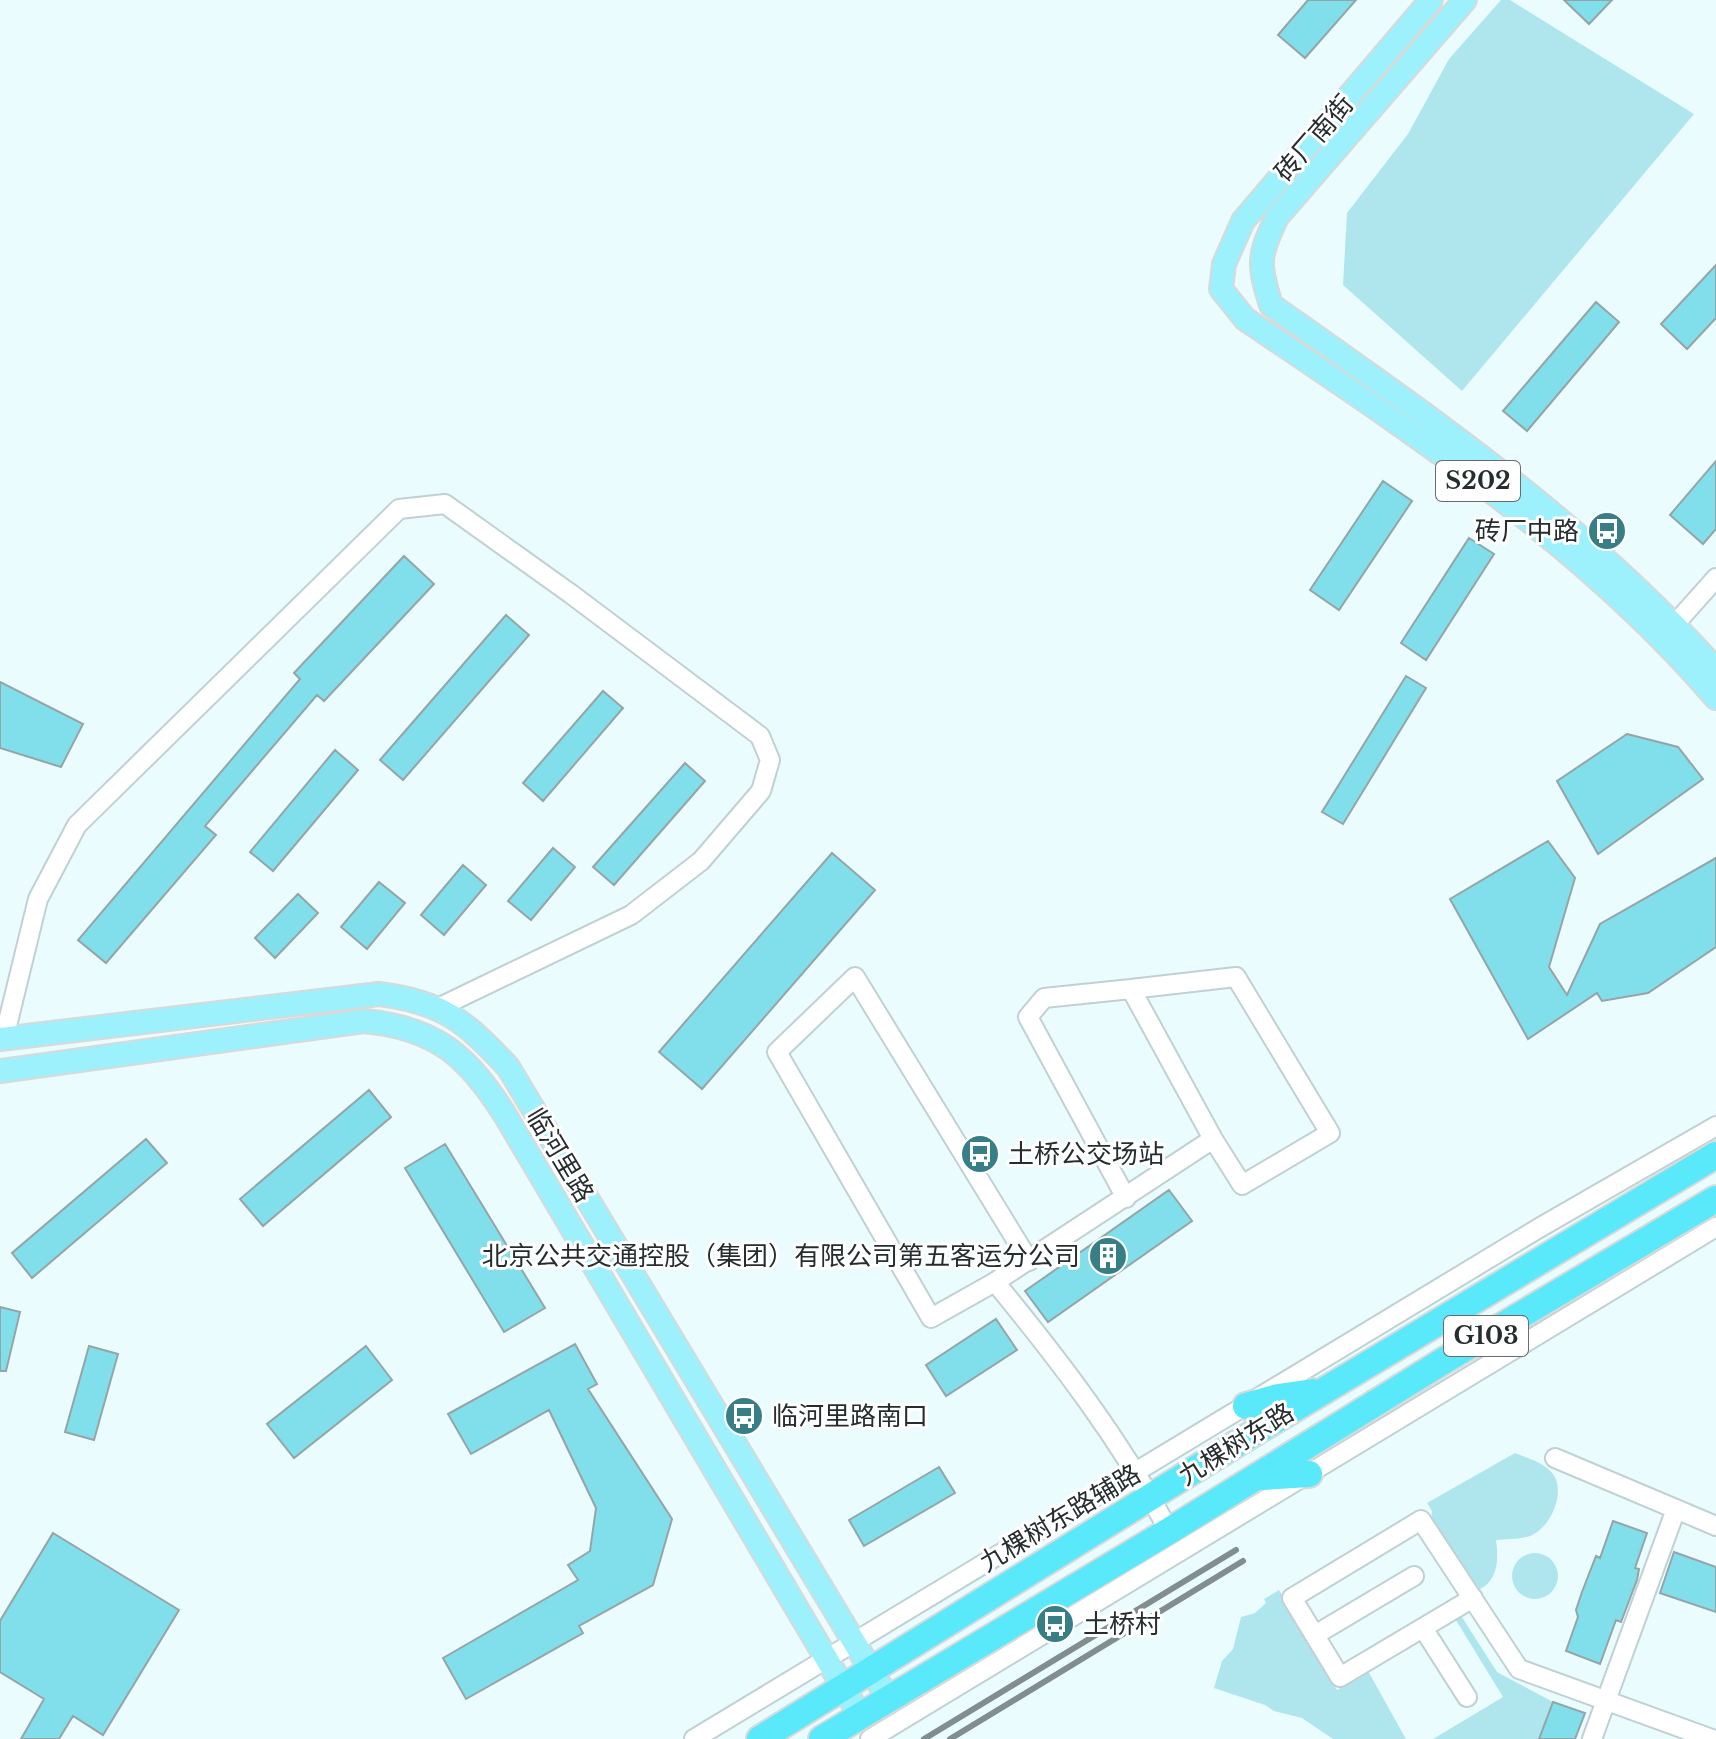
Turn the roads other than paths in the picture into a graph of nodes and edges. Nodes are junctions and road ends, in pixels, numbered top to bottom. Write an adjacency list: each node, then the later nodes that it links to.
1 (1431, 0): 6 (main road, 砖厂南街 / S202)
2 (1465, 0): 4 (main road, 砖厂南街 / S202)
3 (1712, 590): 4 (street)
4 (1675, 624): 5 (main road, S202)
5 (1716, 670)
6 (1716, 698)
7 (1131, 989): 12 (street); 12 (street); 14 (street)
8 (440, 1007): 9 (main road, 临河里路); 9 (street); 33 (main road, 临河里路)
9 (2, 1038)
10 (0, 1071): 34 (main road, 临河里路)
11 (1716, 1126): 20 (street, 九棵树东路辅路)
12 (1213, 1139): 14 (street)
13 (1716, 1155): 19 (highway, 九棵树东路 / G103)
14 (1126, 1198): 17 (street)
15 (1716, 1199): 24 (highway, 九棵树东路 / G103)
16 (1716, 1227): 23 (street)
17 (1029, 1261): 18 (street); 18 (street)
18 (995, 1282): 22 (street)
19 (1325, 1390): 20 (highway); 25 (highway, 九棵树东路 / G103)
20 (1246, 1406): 22 (street, 九棵树东路辅路)
21 (1555, 1458): 26 (street)
22 (1137, 1472): 25 (street); 33 (street, 九棵树东路辅路)
23 (1309, 1474): 24 (highway); 40 (street)
24 (1258, 1477): 28 (highway, 九棵树东路 / G103)
25 (1151, 1497): 28 (street); 35 (highway, 九棵树东路 / G103)
26 (1676, 1509): 27 (street); 39 (street)
27 (1716, 1526)
28 (1169, 1531): 38 (highway, 九棵树东路 / G103)
29 (1414, 1576): 32 (street)
30 (1473, 1598): 31 (street); 32 (street); 39 (street)
31 (1423, 1628): 32 (street); 37 (street)
32 (1315, 1635)
33 (855, 1642): 34 (street, 九棵树东路辅路); 35 (main road, 临河里路)
34 (826, 1658): 36 (main road, 临河里路); 41 (street, 九棵树东路辅路)
35 (872, 1671): 36 (highway, 九棵树东路 / G103); 38 (main road, 临河里路)
36 (843, 1688): 40 (main road, 临河里路); 42 (highway, 九棵树东路 / G103)
37 (1467, 1697)
38 (889, 1700): 40 (highway, 九棵树东路 / G103)
39 (1606, 1701): 44 (street); 45 (street)
40 (865, 1728): 43 (highway, 九棵树东路 / G103)
41 (694, 1739)
42 (760, 1739)
43 (822, 1739)
44 (1592, 1739)
45 (1712, 1739)

